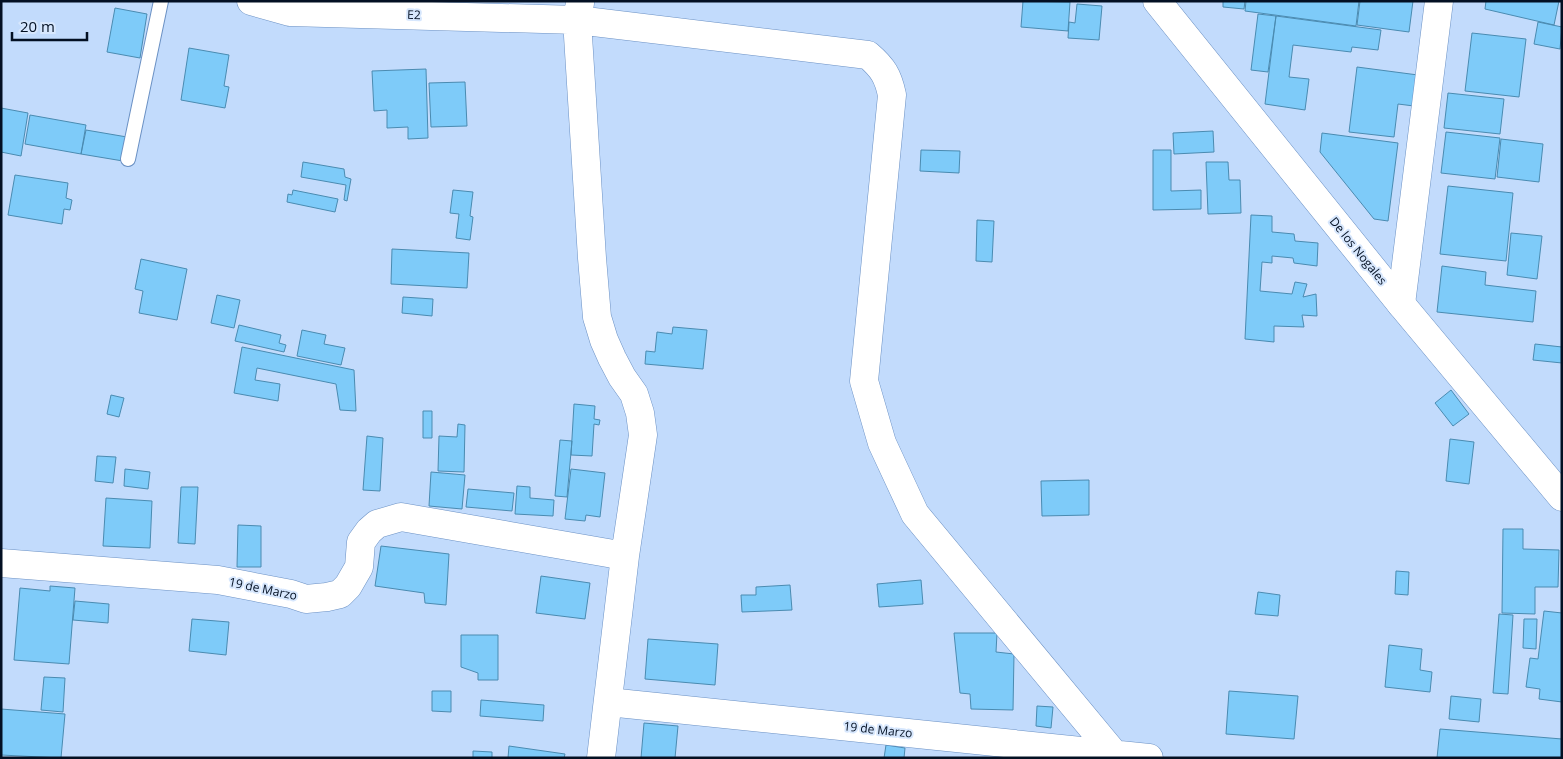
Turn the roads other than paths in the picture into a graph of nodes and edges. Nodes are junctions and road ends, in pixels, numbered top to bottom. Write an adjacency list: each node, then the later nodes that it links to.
1 (161, 1): 6 (lane)
2 (251, 1): 5 (street, E2)
3 (1158, 1): 7 (street, De los Nogales)
4 (1439, 1): 7 (street)
5 (579, 10): 9 (street); 12 (street, E2)
6 (128, 160)
7 (1401, 304): 8 (street, De los Nogales)
8 (1562, 497)
9 (625, 556): 10 (street, 19 de Marzo); 11 (street)
10 (1, 563)
11 (608, 702): 12 (street, 19 de Marzo); 13 (street)
12 (1114, 754): 14 (street, 19 de Marzo)
13 (601, 758)
14 (1149, 758)

